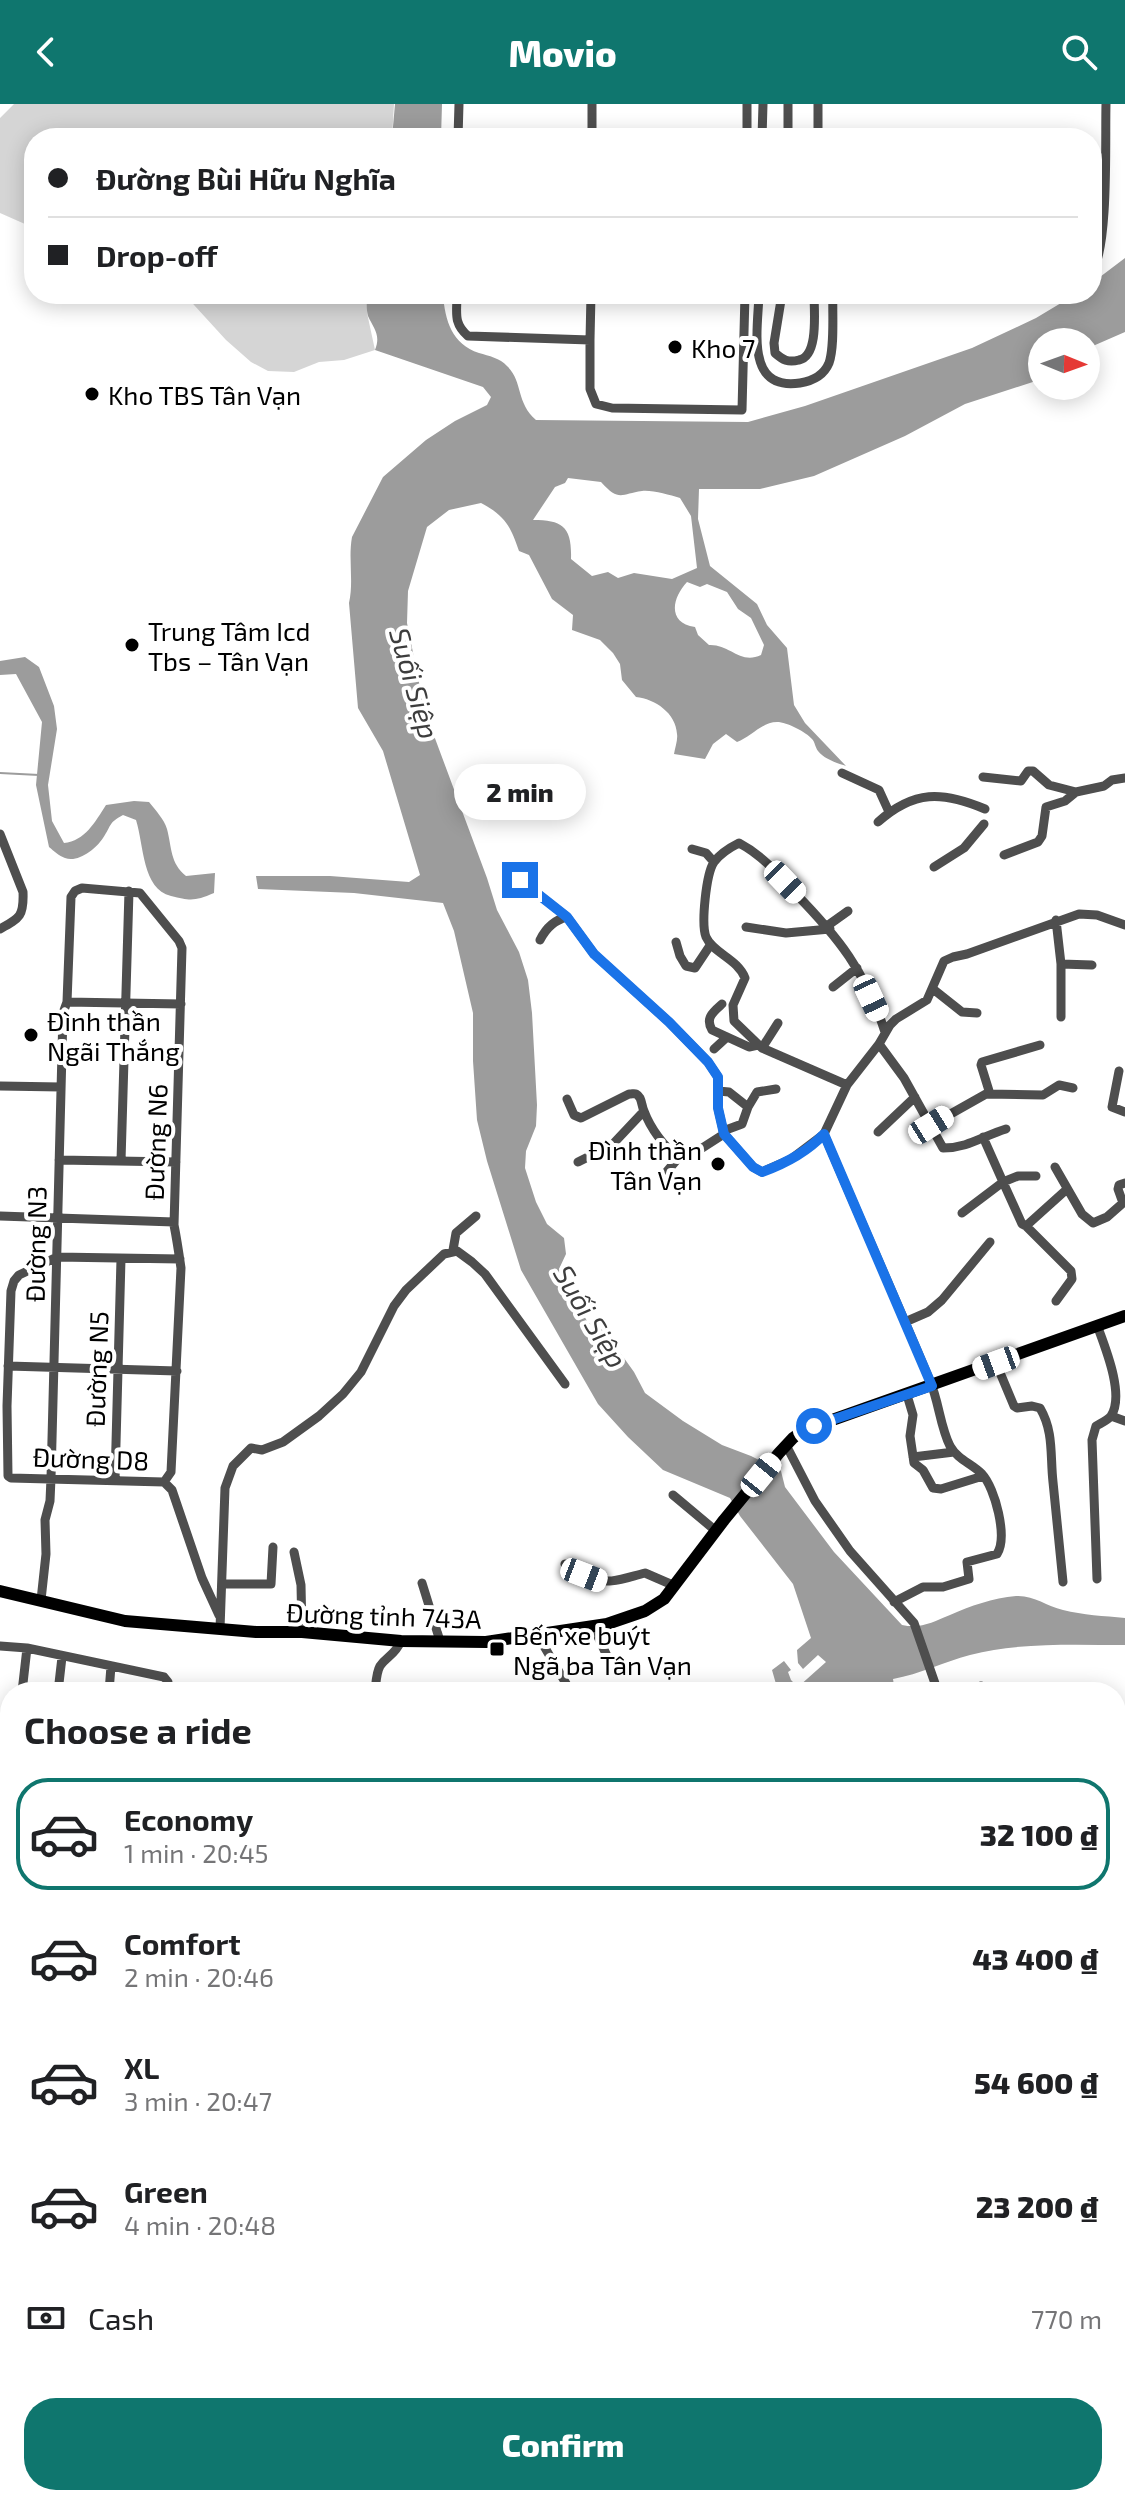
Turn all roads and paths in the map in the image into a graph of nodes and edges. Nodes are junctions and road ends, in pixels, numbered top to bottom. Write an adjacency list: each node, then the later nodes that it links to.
1 (459, 104): 8 (street)
2 (592, 104): 9 (street)
3 (747, 104): 10 (street)
4 (763, 104): 11 (street)
5 (788, 104): 12 (street)
6 (818, 104): 13 (street)
7 (1106, 104): 14 (street)
8 (458, 128)
9 (592, 128)
10 (747, 128)
11 (762, 128)
12 (788, 128)
13 (818, 128)
14 (1102, 236)
15 (457, 304): 22 (street)
16 (591, 304): 22 (street)
17 (745, 304): 22 (street)
18 (759, 304): 21 (street)
19 (780, 304): 20 (street)
20 (814, 304)
21 (832, 304)
22 (590, 340)
23 (842, 773): 28 (street)
24 (983, 777): 26 (street)
25 (1125, 778): 26 (street)
26 (1076, 792): 33 (street)
27 (985, 809): 28 (street)
28 (889, 812): 29 (street)
29 (878, 822)
30 (984, 824): 35 (street)
31 (0, 834): 44 (street)
32 (692, 849): 34 (street)
33 (1004, 855)
34 (714, 862): 43 (street); 47 (street)
35 (934, 867)
36 (520, 880): 39 (street)
37 (129, 891): 53 (street, Đường N3); 54 (street); 55 (street, Đường N6)
38 (848, 911): 43 (street)
39 (567, 917): 45 (street); 72 (street)
40 (1056, 920): 41 (street); 48 (street); 52 (street)
41 (1125, 925)
42 (746, 927): 43 (street)
43 (829, 928): 50 (street)
44 (0, 929)
45 (540, 940)
46 (676, 942): 47 (street)
47 (711, 944): 64 (street)
48 (1061, 964): 49 (street); 58 (street)
49 (1092, 965)
50 (857, 968): 51 (street); 60 (street)
51 (833, 987)
52 (933, 989): 57 (street); 60 (street)
53 (67, 1002): 54 (street); 69 (street, Đường N3)
54 (126, 1003): 55 (street); 87 (street)
55 (181, 1004): 88 (street, Đường N6)
56 (722, 1004): 61 (street)
57 (977, 1013)
58 (1061, 1017)
59 (778, 1023): 64 (street)
60 (885, 1032): 62 (street)
61 (726, 1038): 64 (street); 65 (street)
62 (879, 1044): 67 (street); 74 (street)
63 (1040, 1045): 73 (street)
64 (760, 1046): 67 (street)
65 (714, 1049)
66 (1119, 1071): 78 (street)
67 (847, 1085): 83 (street)
68 (0, 1086): 69 (street)
69 (61, 1087): 86 (street, Đường N3)
70 (1073, 1088): 73 (street)
71 (776, 1089): 76 (street)
72 (718, 1091): 76 (street); 81 (street)
73 (990, 1094): 79 (street)
74 (915, 1097): 79 (street); 82 (street)
75 (567, 1099): 77 (street)
76 (748, 1107): 81 (street)
77 (644, 1111): 85 (street); 89 (street)
78 (1125, 1112)
79 (931, 1125): 84 (street)
80 (1006, 1129): 84 (street)
81 (724, 1132): 83 (street); 85 (street)
82 (878, 1132)
83 (824, 1134): 109 (street)
84 (983, 1137): 93 (street)
85 (679, 1157): 91 (street)
86 (59, 1160): 87 (street); 99 (street, Đường N3)
87 (121, 1161): 88 (street)
88 (176, 1162): 100 (street, Đường N6)
89 (578, 1162)
90 (1055, 1167): 95 (street)
91 (664, 1175)
92 (1036, 1176): 93 (street)
93 (1003, 1182): 96 (street); 101 (street)
94 (1125, 1183): 95 (street)
95 (1066, 1190): 101 (street)
96 (962, 1213)
97 (476, 1216): 103 (street)
98 (0, 1217): 99 (street)
99 (58, 1219): 100 (street); 104 (street, Đường N3)
100 (174, 1222): 106 (street, Đường N6)
101 (1026, 1226): 107 (street)
102 (990, 1242): 109 (street)
103 (453, 1250): 116 (street); 138 (street)
104 (57, 1257): 105 (street); 112 (street); 113 (street, Đường N3)
105 (121, 1259): 106 (street); 114 (street, Đường N5)
106 (180, 1259): 115 (street, Đường N6)
107 (1056, 1301)
108 (1125, 1316): 110 (main road, Đường tỉnh 743A)
109 (905, 1322): 117 (street)
110 (1097, 1325): 111 (main road, Đường tỉnh 743A); 120 (street)
111 (996, 1363): 117 (main road, Đường tỉnh 743A); 136 (street)
112 (8, 1366): 113 (street); 119 (street)
113 (54, 1367): 114 (street); 127 (street, Đường N3)
114 (118, 1369): 115 (street); 128 (street, Đường N5)
115 (177, 1371): 125 (street, Đường N6)
116 (565, 1384)
117 (932, 1386): 118 (main road, Đường tỉnh 743A); 123 (street)
118 (907, 1395): 122 (main road, Đường tỉnh 743A); 124 (street)
119 (3, 1404): 127 (street, Đường D8)
120 (1111, 1416): 121 (street); 135 (street)
121 (1125, 1421)
122 (783, 1449): 131 (main road, Đường tỉnh 743A); 142 (street)
123 (954, 1452): 124 (street); 126 (street)
124 (913, 1457): 126 (street)
125 (171, 1472): 129 (street, Đường D8)
126 (983, 1476): 142 (street)
127 (51, 1478): 128 (street, Đường D8); 141 (street, Đường N3)
128 (115, 1480): 129 (street, Đường D8)
129 (164, 1482): 143 (street)
130 (673, 1495): 131 (street)
131 (720, 1525): 139 (main road, Đường tỉnh 743A)
132 (273, 1547): 138 (street)
133 (294, 1552): 146 (street)
134 (565, 1564): 139 (street)
135 (1097, 1579)
136 (1063, 1582)
137 (422, 1583): 149 (street)
138 (223, 1584): 143 (street)
139 (675, 1586): 144 (main road, Đường tỉnh 743A)
140 (0, 1591): 141 (main road, Đường tỉnh 743A)
141 (41, 1600): 145 (main road, Đường tỉnh 743A)
142 (894, 1602): 161 (street)
143 (220, 1615): 145 (street)
144 (593, 1626): 147 (main road, Đường tỉnh 743A); 154 (street)
145 (220, 1629): 146 (main road, Đường tỉnh 743A)
146 (302, 1632): 148 (main road, Đường tỉnh 743A)
147 (538, 1636): 149 (main road, Đường tỉnh 743A); 160 (street)
148 (401, 1641): 149 (main road, Đường tỉnh 743A); 159 (street)
149 (440, 1641)
150 (0, 1646): 151 (street)
151 (27, 1648): 152 (street); 155 (street)
152 (62, 1657): 153 (street); 156 (street)
153 (111, 1666): 157 (street); 158 (street)
154 (615, 1673)
155 (23, 1682)
156 (59, 1682)
157 (110, 1682)
158 (168, 1682)
159 (376, 1682)
160 (565, 1682)
161 (935, 1682)

